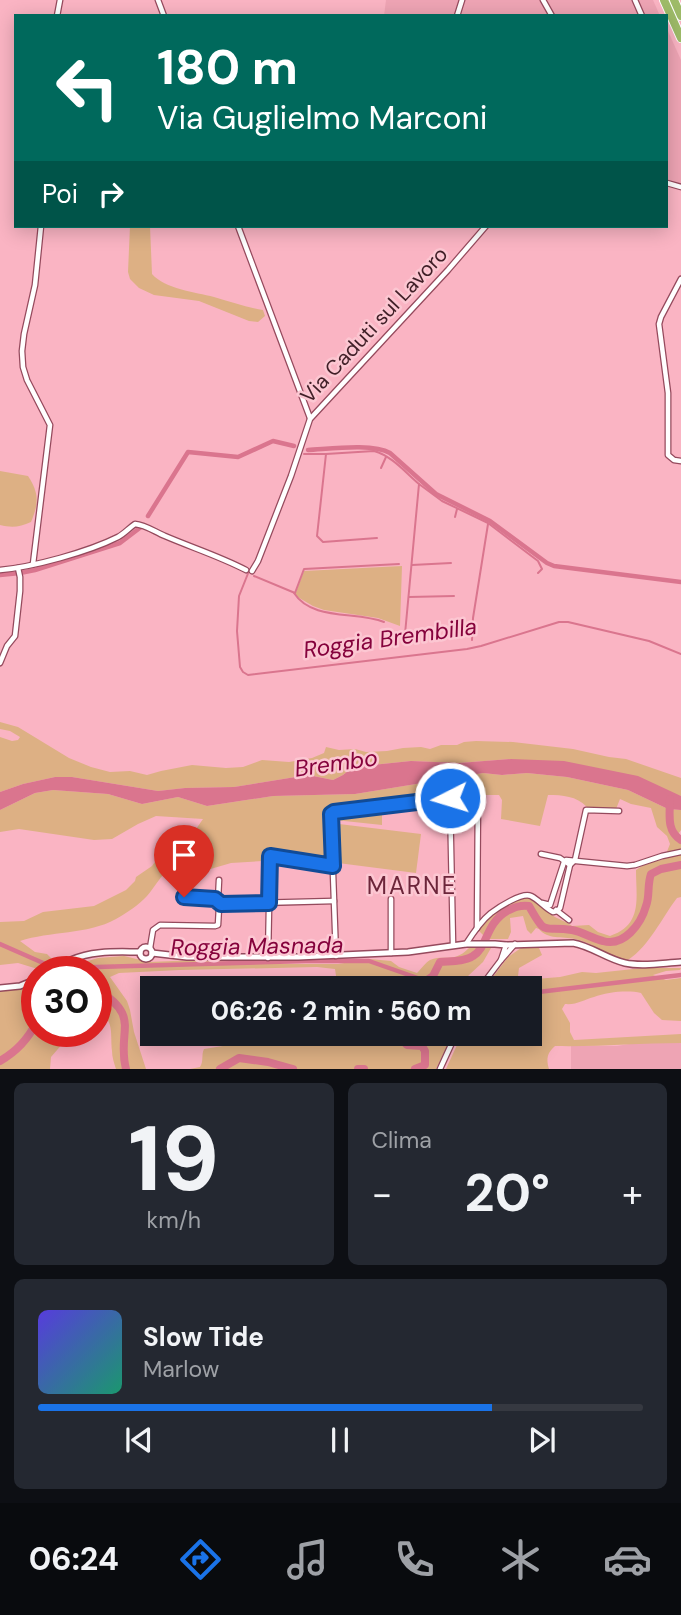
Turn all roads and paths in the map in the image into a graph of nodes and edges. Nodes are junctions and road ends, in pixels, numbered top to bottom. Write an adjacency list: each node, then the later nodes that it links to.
1 (664, 0): 4 (highway)
2 (674, 0): 3 (highway)
3 (681, 16)
4 (681, 38)
5 (41, 228): 11 (street)
6 (239, 228): 9 (street, Via Caduti sul Lavoro)
7 (484, 228): 9 (street, Via Caduti sul Lavoro)
8 (681, 279): 10 (street)
9 (310, 419): 11 (street)
10 (681, 461)
11 (33, 564): 12 (street)
12 (18, 569): 13 (street); 14 (street)
13 (0, 570)
14 (0, 663)
15 (450, 798): 22 (street); 33 (street); 36 (street)
16 (619, 811): 19 (street)
17 (681, 852): 19 (street)
18 (541, 854): 20 (street)
19 (575, 860): 20 (street); 21 (street)
20 (564, 862): 21 (street); 30 (street)
21 (570, 865): 31 (street)
22 (333, 866): 26 (street); 28 (street)
23 (219, 880): 27 (street)
24 (184, 897): 27 (street)
25 (391, 898): 40 (street)
26 (334, 901): 28 (street); 42 (street)
27 (219, 902): 28 (street); 38 (street)
28 (269, 903): 43 (street)
29 (540, 903): 30 (street); 31 (street); 33 (street)
30 (550, 905): 31 (street)
31 (557, 911): 32 (street)
32 (569, 920)
33 (477, 928): 34 (street)
34 (466, 944): 36 (street); 37 (street)
35 (514, 944): 37 (street); 44 (street); 45 (street)
36 (453, 945): 40 (street)
37 (506, 946): 44 (street)
38 (151, 951): 39 (street); 39 (street); 43 (street)
39 (140, 952): 41 (street)
40 (391, 953): 42 (street)
41 (85, 956)
42 (336, 956): 43 (street)
43 (268, 958)
44 (501, 960): 46 (street)
45 (681, 962)
46 (489, 976)
47 (21, 986): 48 (street)
48 (0, 988)
49 (451, 1046): 50 (street)
50 (440, 1069)

